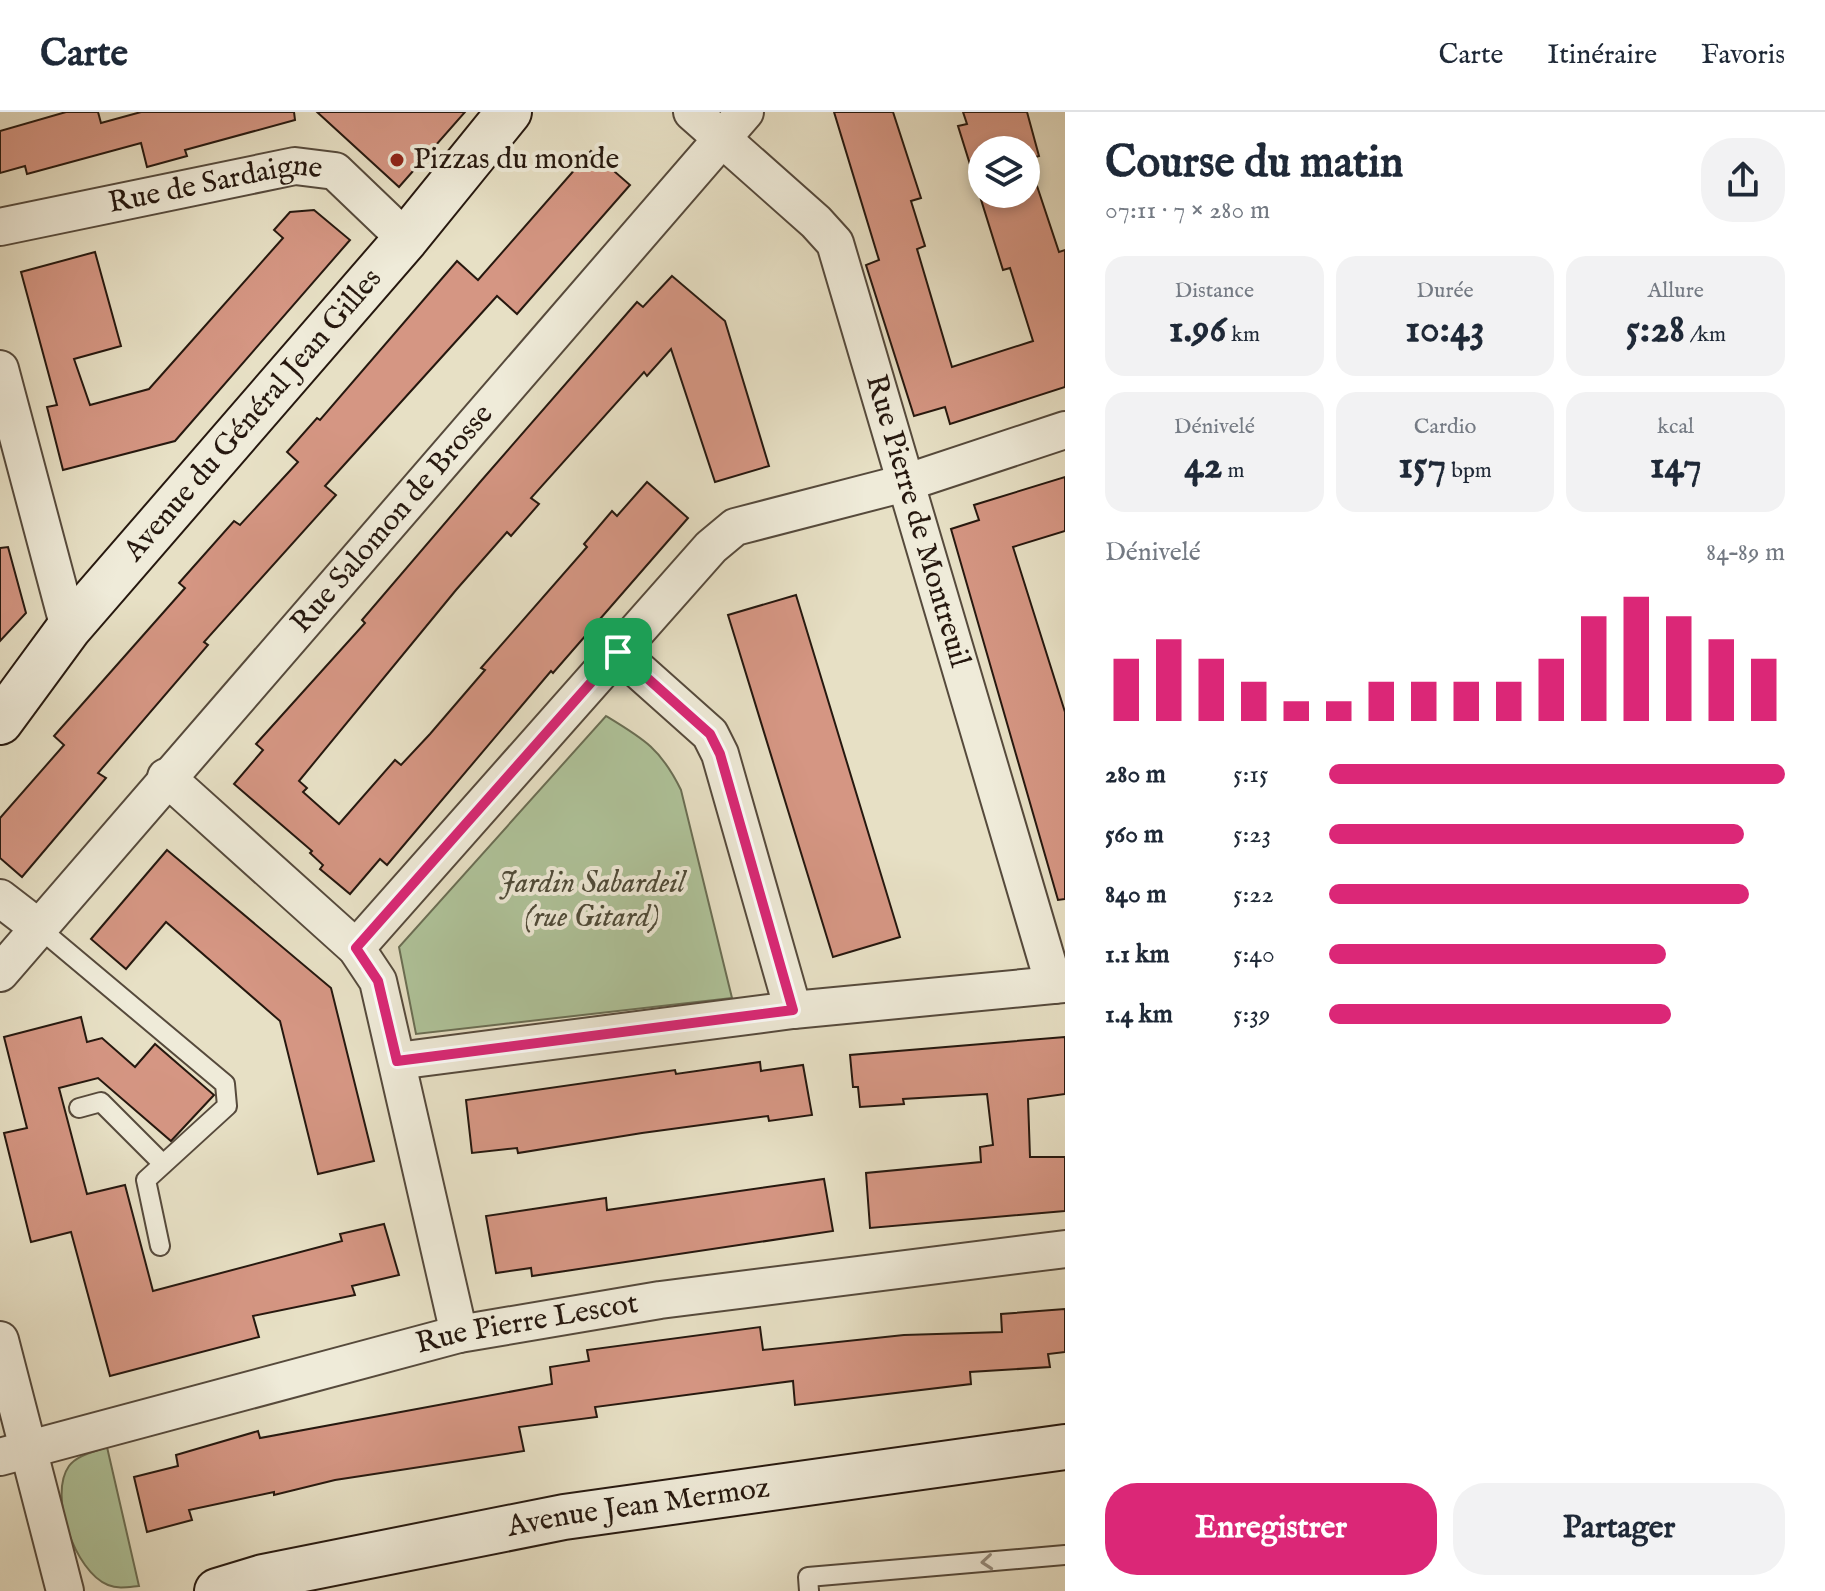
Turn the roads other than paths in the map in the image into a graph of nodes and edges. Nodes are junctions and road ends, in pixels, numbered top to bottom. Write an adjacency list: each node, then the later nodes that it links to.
1 (509, 112): 5 (street, Avenue du Général Jean Gilles)
2 (692, 112): 3 (street, Rue Pierre de Montreuil)
3 (733, 124): 8 (street, Rue Pierre de Montreuil); 12 (street, Rue Salomon de Brosse)
4 (0, 227): 5 (street, Rue de Sardaigne)
5 (406, 239): 9 (street, Avenue du Général Jean Gilles)
6 (0, 369): 9 (street)
7 (1065, 430): 8 (street)
8 (905, 483): 10 (street); 17 (street, Rue Pierre de Montreuil)
9 (69, 628): 11 (street, Avenue du Général Jean Gilles)
10 (618, 652): 15 (street); 18 (street)
11 (0, 722)
12 (166, 777): 14 (street, Rue Salomon de Brosse); 15 (street)
13 (0, 898): 14 (street)
14 (39, 928): 16 (street, Rue Salomon de Brosse); 21 (lane)
15 (356, 948): 19 (street)
16 (0, 973)
17 (1059, 985): 18 (street)
18 (793, 1010): 19 (street)
19 (397, 1061): 24 (street)
20 (79, 1108): 21 (lane)
21 (163, 1164): 22 (lane)
22 (160, 1246)
23 (1065, 1249): 24 (street, Rue Pierre Lescot)
24 (459, 1334): 27 (street, Rue Pierre Lescot)
25 (0, 1340): 27 (street)
26 (1065, 1447): 30 (street, Avenue Jean Mermoz)
27 (14, 1454): 29 (street)
28 (1065, 1555): 31 (lane, one-way to 31)
29 (65, 1591)
30 (217, 1591)
31 (809, 1591)

